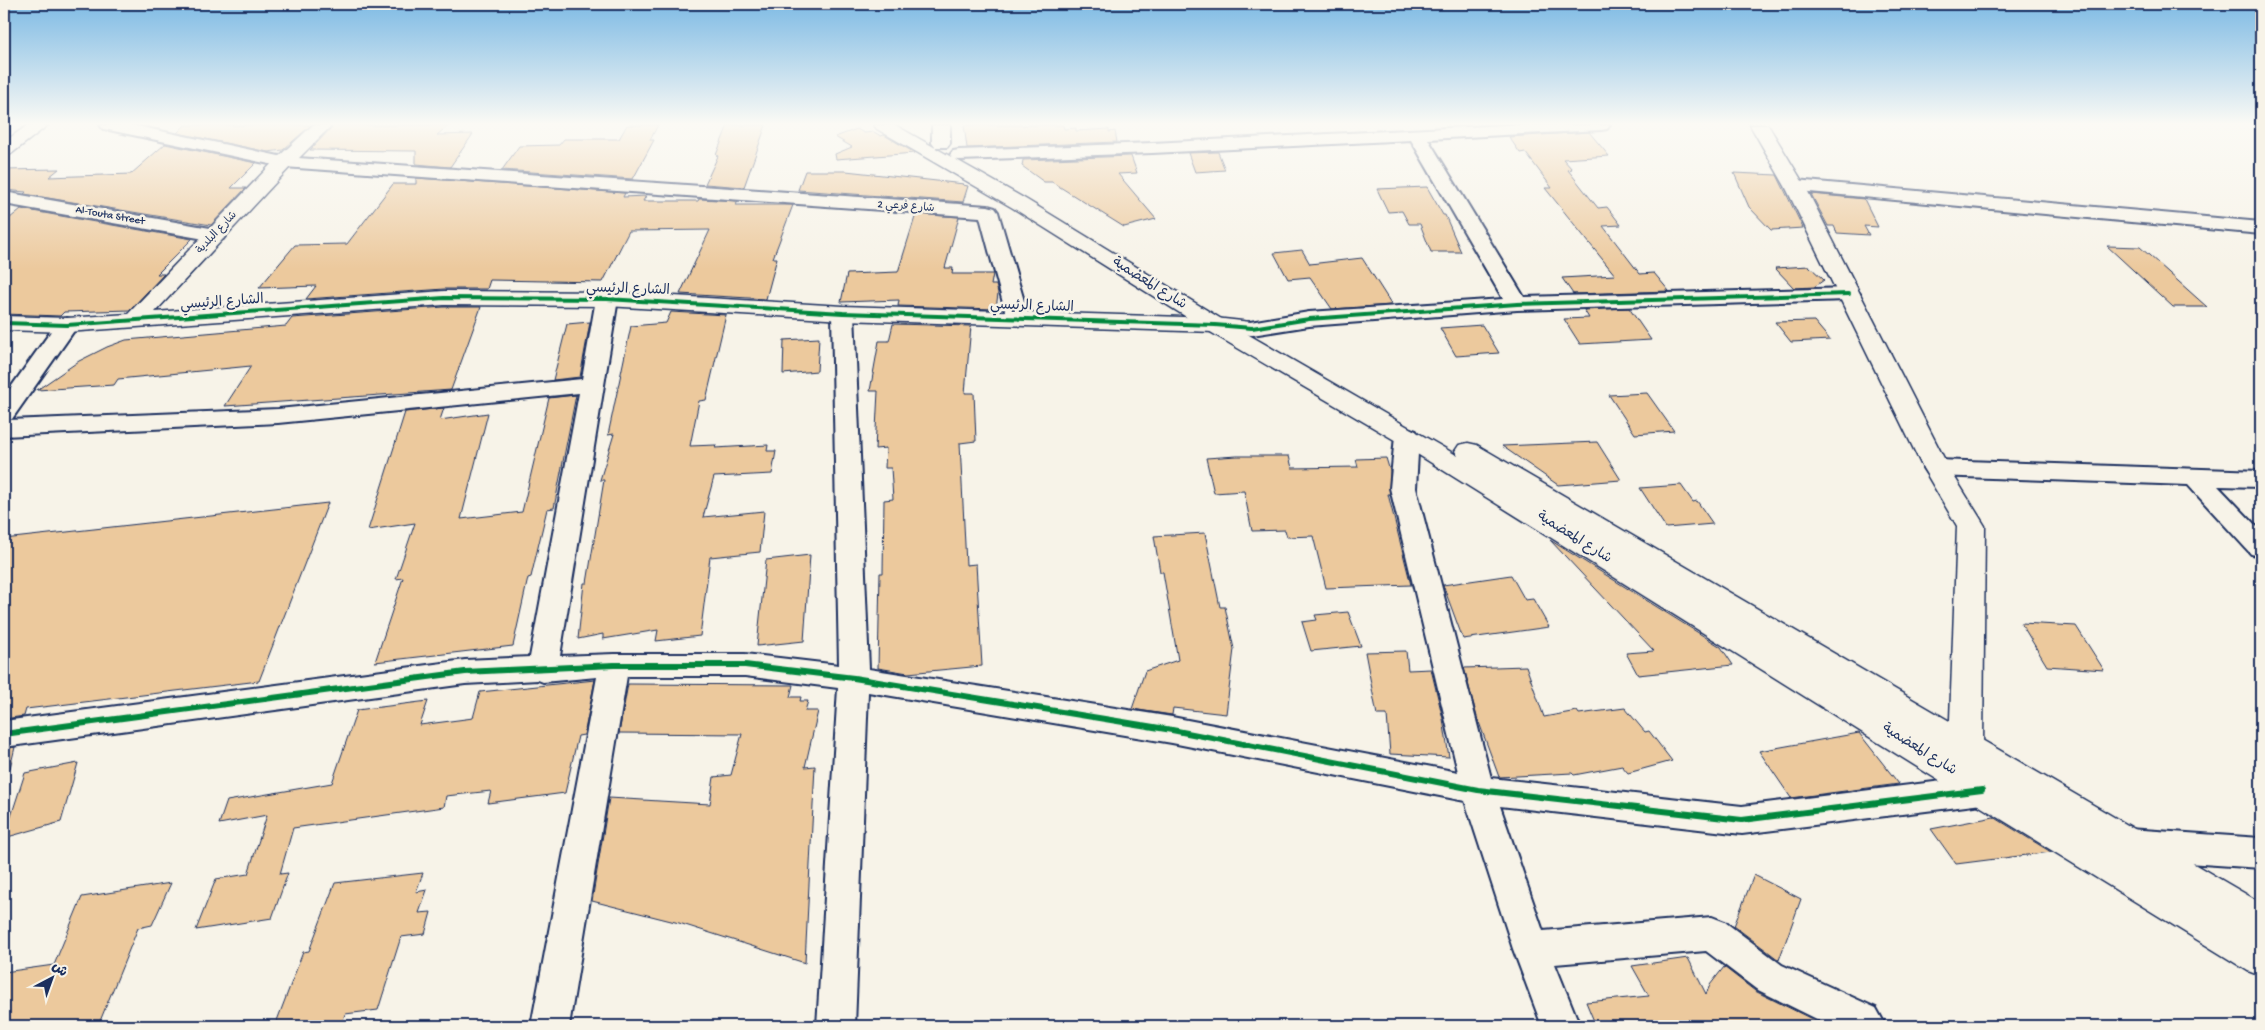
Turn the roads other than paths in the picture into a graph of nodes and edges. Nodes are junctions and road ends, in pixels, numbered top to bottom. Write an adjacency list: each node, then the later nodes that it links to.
1 (274, 173): 10 (main road, شارع البلدية)
2 (440, 173): 15 (street, شارع فرعي 2)
3 (966, 173): 19 (main road, شارع المعضمية)
4 (999, 173): 20 (main road, شارع المعضمية)
5 (1439, 173): 13 (street)
6 (1787, 173): 7 (main road)
7 (1795, 186): 9 (street); 11 (main road)
8 (4, 198): 10 (street, Al-Touta Street)
9 (2261, 228)
10 (216, 235): 16 (main road, شارع البلدية)
11 (1850, 294): 13 (street); 26 (main road)
12 (607, 299): 14 (main road, الشارع الرئيسي); 16 (main road, الشارع الرئيسي); 21 (street)
13 (1517, 304): 20 (street)
14 (843, 313): 15 (main road, الشارع الرئيسي); 32 (street)
15 (1018, 318): 19 (main road, الشارع الرئيسي)
16 (134, 321): 18 (main road, الشارع الرئيسي)
17 (4, 323): 18 (main road, الشارع الرئيسي)
18 (67, 325): 23 (street)
19 (1215, 325): 20 (main road, الشارع الرئيسي); 22 (main road, شارع المعضمية)
20 (1252, 328): 22 (main road, شارع المعضمية)
21 (592, 385): 24 (street); 31 (street)
22 (1377, 408): 25 (main road, شارع المعضمية); 34 (main road, شارع المعضمية)
23 (4, 414)
24 (4, 428)
25 (1407, 436): 35 (street); 36 (main road, شارع المعضمية)
26 (1936, 468): 27 (street); 34 (main road)
27 (2195, 477): 28 (street); 29 (street)
28 (2261, 479)
29 (2261, 547)
30 (614, 665): 31 (street); 32 (street); 42 (street)
31 (543, 670): 33 (street)
32 (854, 678): 35 (street); 43 (street)
33 (4, 734)
34 (1966, 747): 37 (main road, شارع المعضمية)
35 (1478, 790): 36 (street); 40 (street)
36 (1982, 790): 41 (main road, شارع المعضمية)
37 (2127, 844): 38 (street); 39 (main road, شارع المعضمية)
38 (2261, 853)
39 (2261, 923)
40 (1531, 949): 44 (street); 45 (street)
41 (2261, 958)
42 (550, 1026)
43 (836, 1026)
44 (1561, 1026)
45 (1867, 1026)

